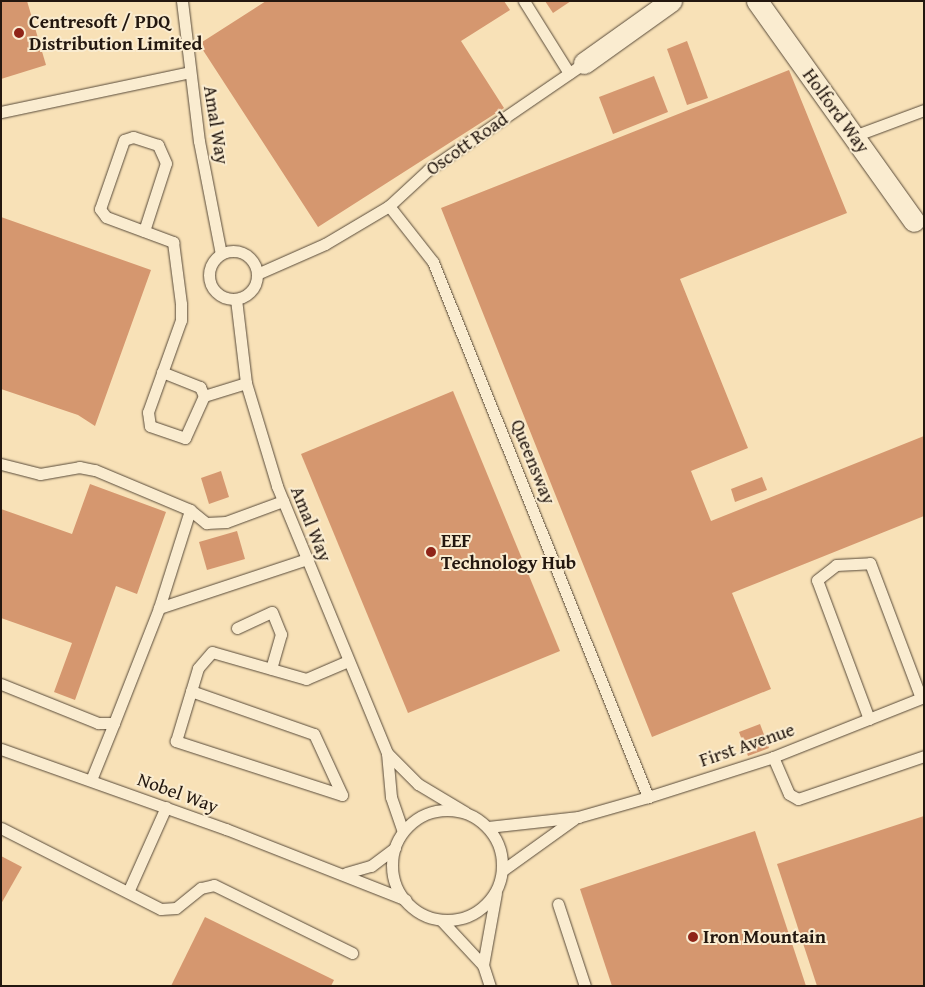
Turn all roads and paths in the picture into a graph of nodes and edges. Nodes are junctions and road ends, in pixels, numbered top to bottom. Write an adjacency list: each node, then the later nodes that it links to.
1 (182, 1): 6 (lane, Amal Way)
2 (524, 1): 5 (lane)
3 (670, 1): 5 (street, Oscott Road)
4 (757, 1): 9 (street, Holford Way)
5 (577, 68): 10 (lane, Oscott Road)
6 (190, 72): 8 (lane); 13 (lane, Amal Way)
7 (924, 110): 9 (lane)
8 (1, 112)
9 (854, 136): 11 (street, Holford Way)
10 (389, 206): 14 (lane, Oscott Road); 37 (lane, Queensway)
11 (921, 227)
12 (144, 231): 12 (lane); 16 (lane)
13 (221, 254): 14 (lane); 15 (lane)
14 (257, 274): 15 (lane)
15 (236, 299): 17 (lane, Amal Way)
16 (162, 372): 18 (lane); 18 (lane)
17 (246, 383): 18 (lane); 20 (lane, Amal Way)
18 (204, 396)
19 (1, 464): 21 (lane)
20 (283, 501): 21 (lane); 22 (lane, Amal Way)
21 (190, 510): 23 (lane)
22 (307, 559): 23 (lane); 25 (lane, Amal Way)
23 (159, 608): 31 (lane)
24 (238, 628): 26 (lane)
25 (348, 661): 26 (lane); 33 (lane, Amal Way)
26 (271, 670): 28 (lane)
27 (1, 684): 31 (lane)
28 (191, 691): 28 (lane)
29 (922, 698): 30 (lane, First Avenue); 30 (lane)
30 (869, 719): 34 (lane, First Avenue)
31 (114, 722): 36 (lane)
32 (1, 749): 36 (lane, Nobel Way)
33 (387, 753): 39 (lane, Amal Way); 43 (lane, Amal Way)
34 (773, 756): 35 (lane); 37 (lane, First Avenue)
35 (924, 756)
36 (92, 780): 38 (lane, Nobel Way)
37 (648, 797): 40 (lane, First Avenue)
38 (166, 807): 46 (lane, Nobel Way); 47 (lane)
39 (467, 813): 42 (lane); 43 (lane)
40 (578, 817): 42 (lane, First Avenue); 45 (lane, First Avenue)
41 (1, 828): 47 (lane)
42 (488, 828): 45 (lane)
43 (403, 832): 44 (lane)
44 (395, 848): 46 (lane); 49 (lane)
45 (503, 870): 48 (lane)
46 (341, 874): 49 (lane, Nobel Way)
47 (128, 892): 52 (lane)
48 (496, 893): 51 (lane); 53 (lane)
49 (406, 900): 51 (lane)
50 (558, 904): 55 (lane)
51 (442, 921): 53 (lane)
52 (352, 953)
53 (483, 965): 54 (lane)
54 (490, 986)
55 (585, 986)

